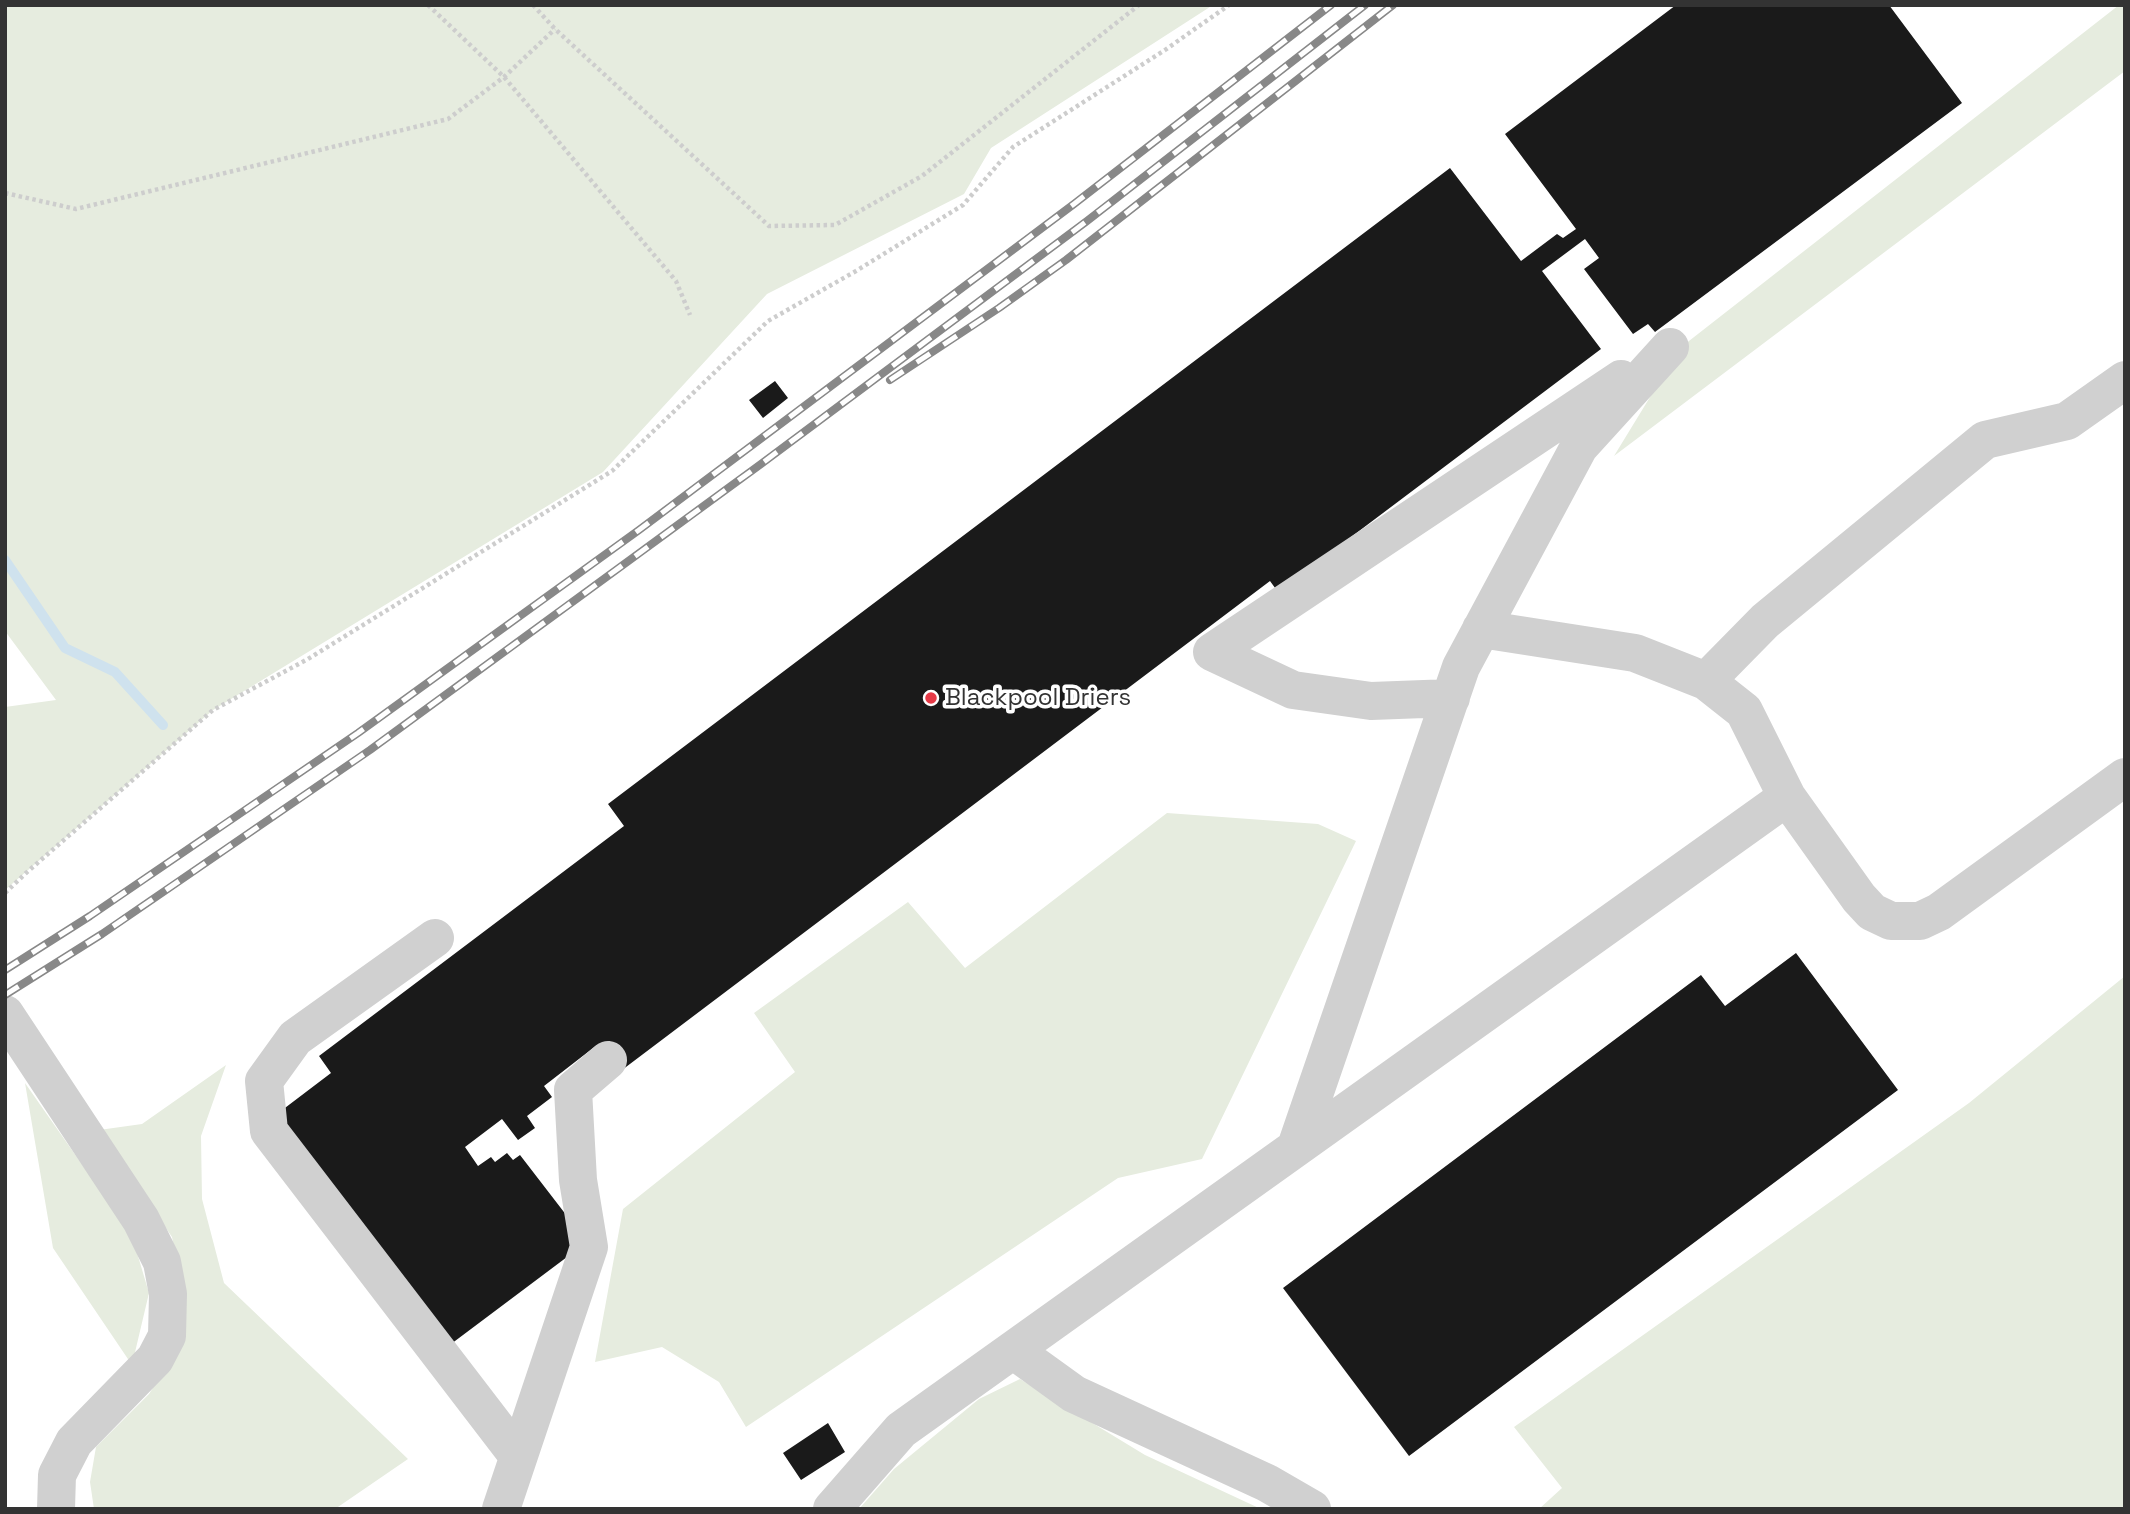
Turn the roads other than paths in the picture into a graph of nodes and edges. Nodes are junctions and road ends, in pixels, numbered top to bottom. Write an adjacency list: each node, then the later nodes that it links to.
1 (2125, 380): 3 (lane)
2 (1481, 629): 3 (lane); 4 (lane); 4 (lane)
3 (1706, 681): 6 (lane)
4 (1451, 698): 10 (lane)
5 (2125, 777): 6 (lane)
6 (1787, 797): 10 (lane)
7 (435, 938): 12 (lane)
8 (5, 1014): 13 (lane)
9 (608, 1060): 12 (lane)
10 (1296, 1147): 11 (lane)
11 (1013, 1350): 15 (lane); 16 (lane)
12 (518, 1457): 14 (lane)
13 (56, 1509)
14 (501, 1509)
15 (832, 1509)
16 (1312, 1509)

